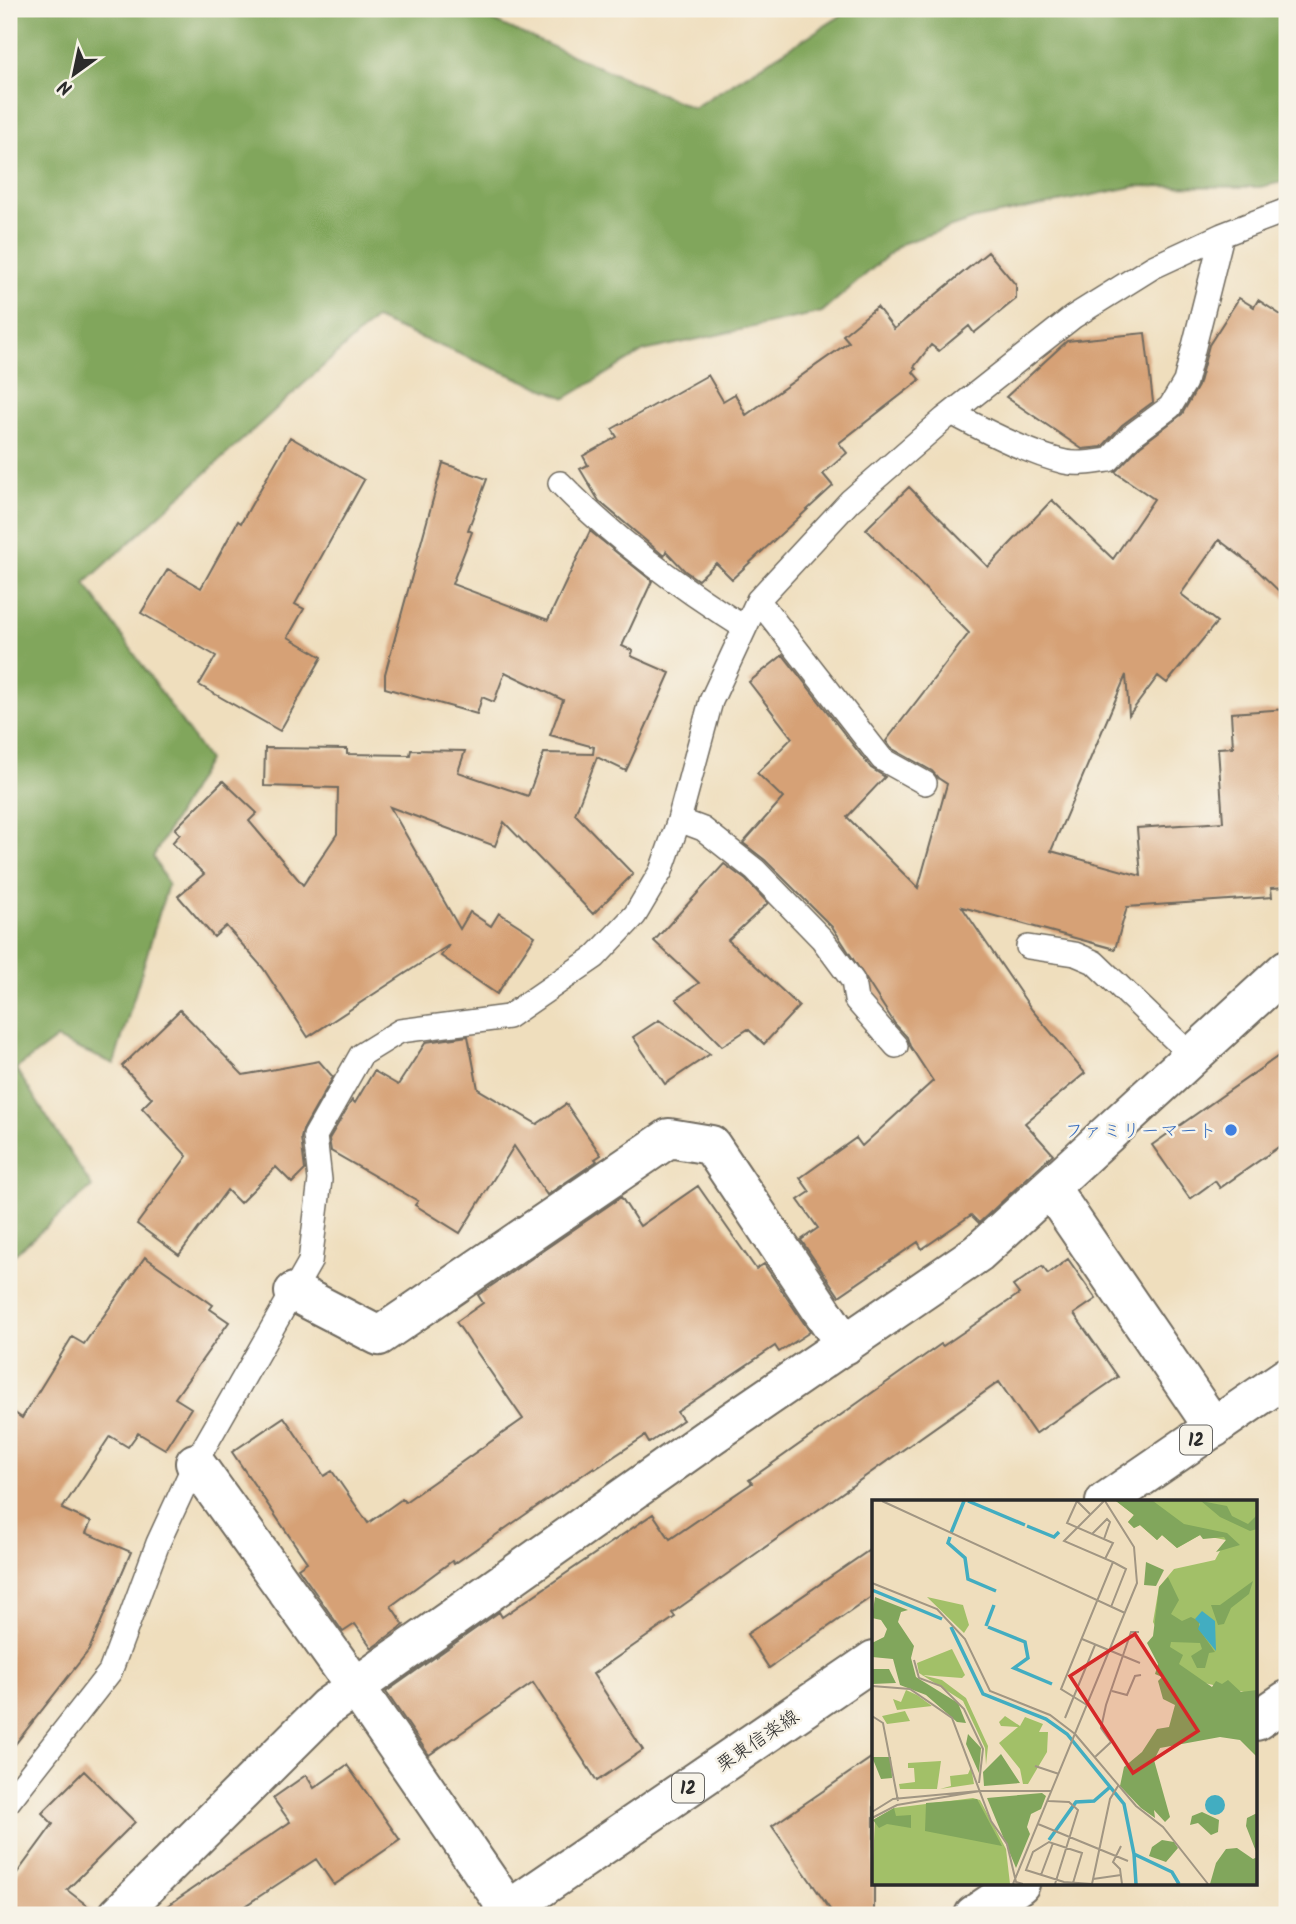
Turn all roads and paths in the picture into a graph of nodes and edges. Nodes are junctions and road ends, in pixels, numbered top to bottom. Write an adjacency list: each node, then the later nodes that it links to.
1 (1287, 210): 2 (lane)
2 (1222, 235): 3 (lane); 3 (lane)
3 (952, 413): 5 (lane)
4 (560, 483): 6 (lane)
5 (758, 600): 6 (lane); 7 (lane)
6 (745, 628): 8 (lane)
7 (925, 783)
8 (679, 820): 11 (lane); 14 (lane)
9 (1028, 947): 12 (lane)
10 (1287, 969): 12 (street)
11 (896, 1046)
12 (1192, 1056): 13 (street)
13 (1051, 1189): 15 (street); 17 (street)
14 (294, 1292): 15 (street); 18 (lane)
15 (845, 1345): 21 (street)
16 (1287, 1377): 17 (street, 12)
17 (1213, 1428): 19 (street, 12)
18 (195, 1463): 21 (street); 24 (lane)
19 (1108, 1500)
20 (872, 1661): 26 (street, 栗東信楽線 / 12)
21 (355, 1686): 26 (street); 27 (street)
22 (1287, 1700): 23 (street)
23 (1258, 1720)
24 (9, 1801)
25 (1019, 1885): 28 (street)
26 (507, 1914)
27 (118, 1915)
28 (974, 1915)

